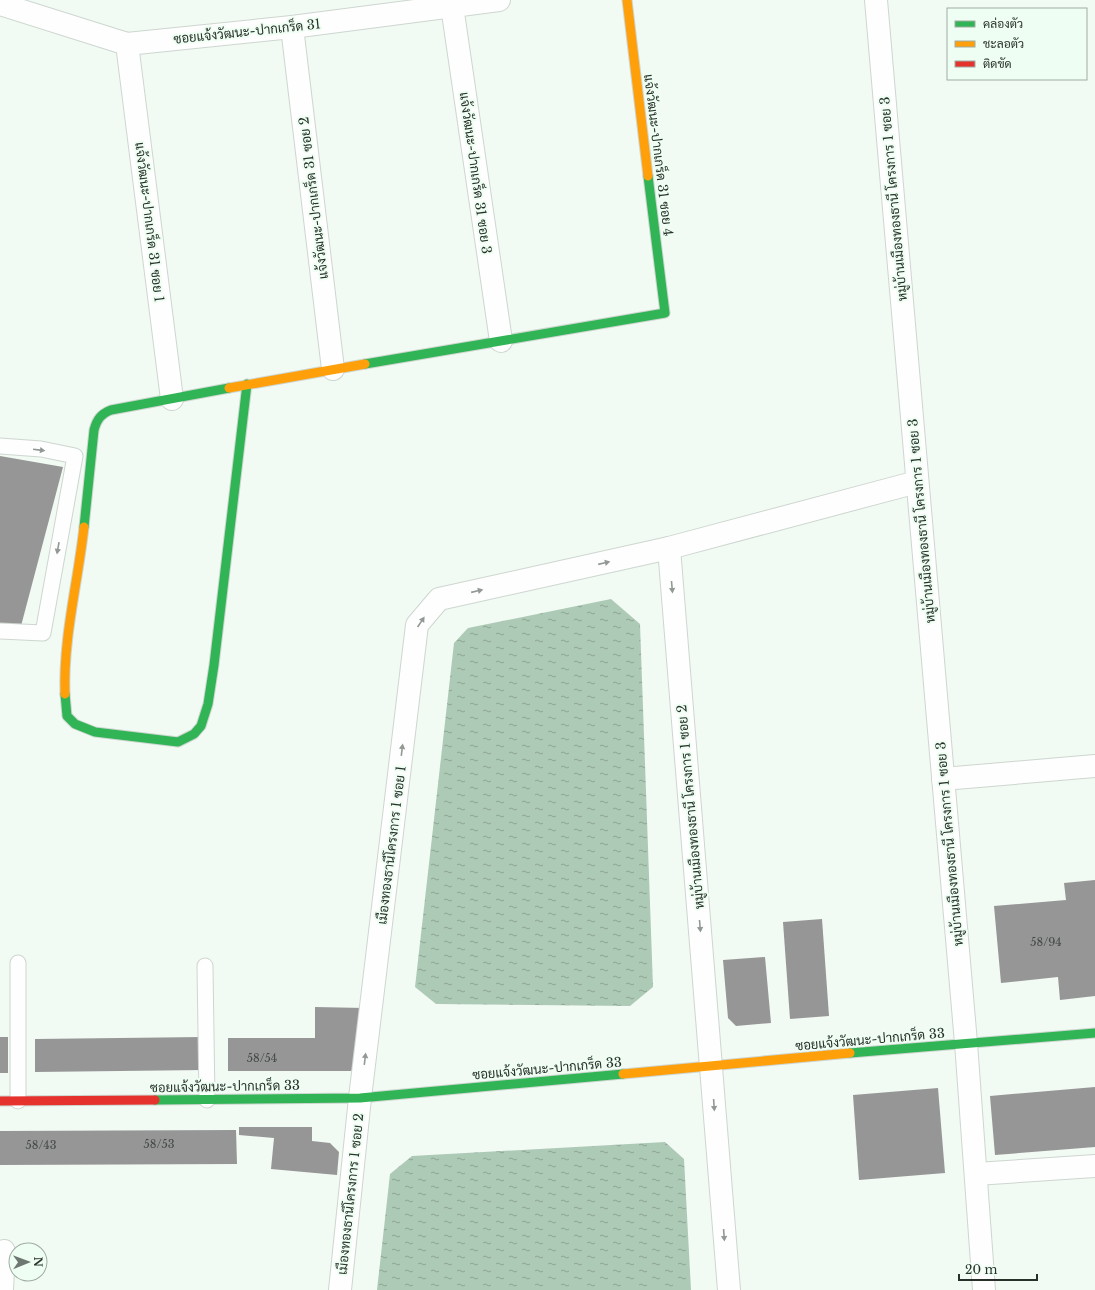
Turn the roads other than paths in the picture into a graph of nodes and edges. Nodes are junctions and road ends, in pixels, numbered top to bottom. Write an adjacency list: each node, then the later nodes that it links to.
1 (499, 0): 5 (street, ซอยแจ้งวัฒนะ-ปากเกร็ด 31)
2 (627, 0): 8 (street, แจ้งวัฒนะ-ปากเกร็ด 31 ซอย 4)
3 (876, 0): 13 (street, หมู่บ้านเมืองทองธานี โครงการ 1 ซอย 3)
4 (0, 4): 7 (street, ซอยแจ้งวัฒนะ-ปากเกร็ด 31)
5 (452, 6): 6 (street, ซอยแจ้งวัฒนะ-ปากเกร็ด 31); 8 (street, แจ้งวัฒนะ-ปากเกร็ด 31 ซอย 3)
6 (292, 27): 7 (street, ซอยแจ้งวัฒนะ-ปากเกร็ด 31); 9 (street, แจ้งวัฒนะ-ปากเกร็ด 31 ซอย 2)
7 (127, 44): 11 (street, แจ้งวัฒนะ-ปากเกร็ด 31 ซอย 1)
8 (501, 341): 9 (street)
9 (333, 369): 10 (street)
10 (247, 384): 11 (street); 11 (street)
11 (172, 399)
12 (0, 446): 15 (lane, one-way to 15)
13 (917, 482): 14 (street); 17 (street, หมู่บ้านเมืองทองธานี โครงการ 1 ซอย 3)
14 (669, 548): 22 (street, หมู่บ้านเมืองทองธานี โครงการ 1 ซอย 2, one-way to 22); 23 (street, เมืองทองธานีโครงการ 1 ซอย 1, one-way to 14)
15 (0, 631)
16 (1095, 766): 17 (street)
17 (943, 779): 21 (street, หมู่บ้านเมืองทองธานี โครงการ 1 ซอย 3)
18 (18, 963): 26 (lane)
19 (205, 966): 24 (lane)
20 (1095, 1033): 21 (street, ซอยแจ้งวัฒนะ-ปากเกร็ด 33)
21 (966, 1043): 22 (street, ซอยแจ้งวัฒนะ-ปากเกร็ด 33); 28 (street, หมู่บ้านเมืองทองธานี โครงการ 1 ซอย 3)
22 (712, 1067): 23 (street, ซอยแจ้งวัฒนะ-ปากเกร็ด 33); 32 (street, หมู่บ้านเมืองทองธานี โครงการ 1 ซอย 2, one-way to 32)
23 (360, 1098): 24 (street, ซอยแจ้งวัฒนะ-ปากเกร็ด 33); 31 (street, เมืองทองธานีโครงการ 1 ซอย 2)
24 (207, 1100): 26 (street, ซอยแจ้งวัฒนะ-ปากเกร็ด 33)
25 (0, 1101): 26 (street, ซอยแจ้งวัฒนะ-ปากเกร็ด 33)
26 (18, 1101)
27 (1095, 1166): 28 (street)
28 (976, 1174): 33 (street, หมู่บ้านเมืองทองธานี โครงการ 1 ซอย 3)
29 (4, 1252): 30 (street)
30 (2, 1290)
31 (340, 1290)
32 (728, 1290)
33 (984, 1290)

